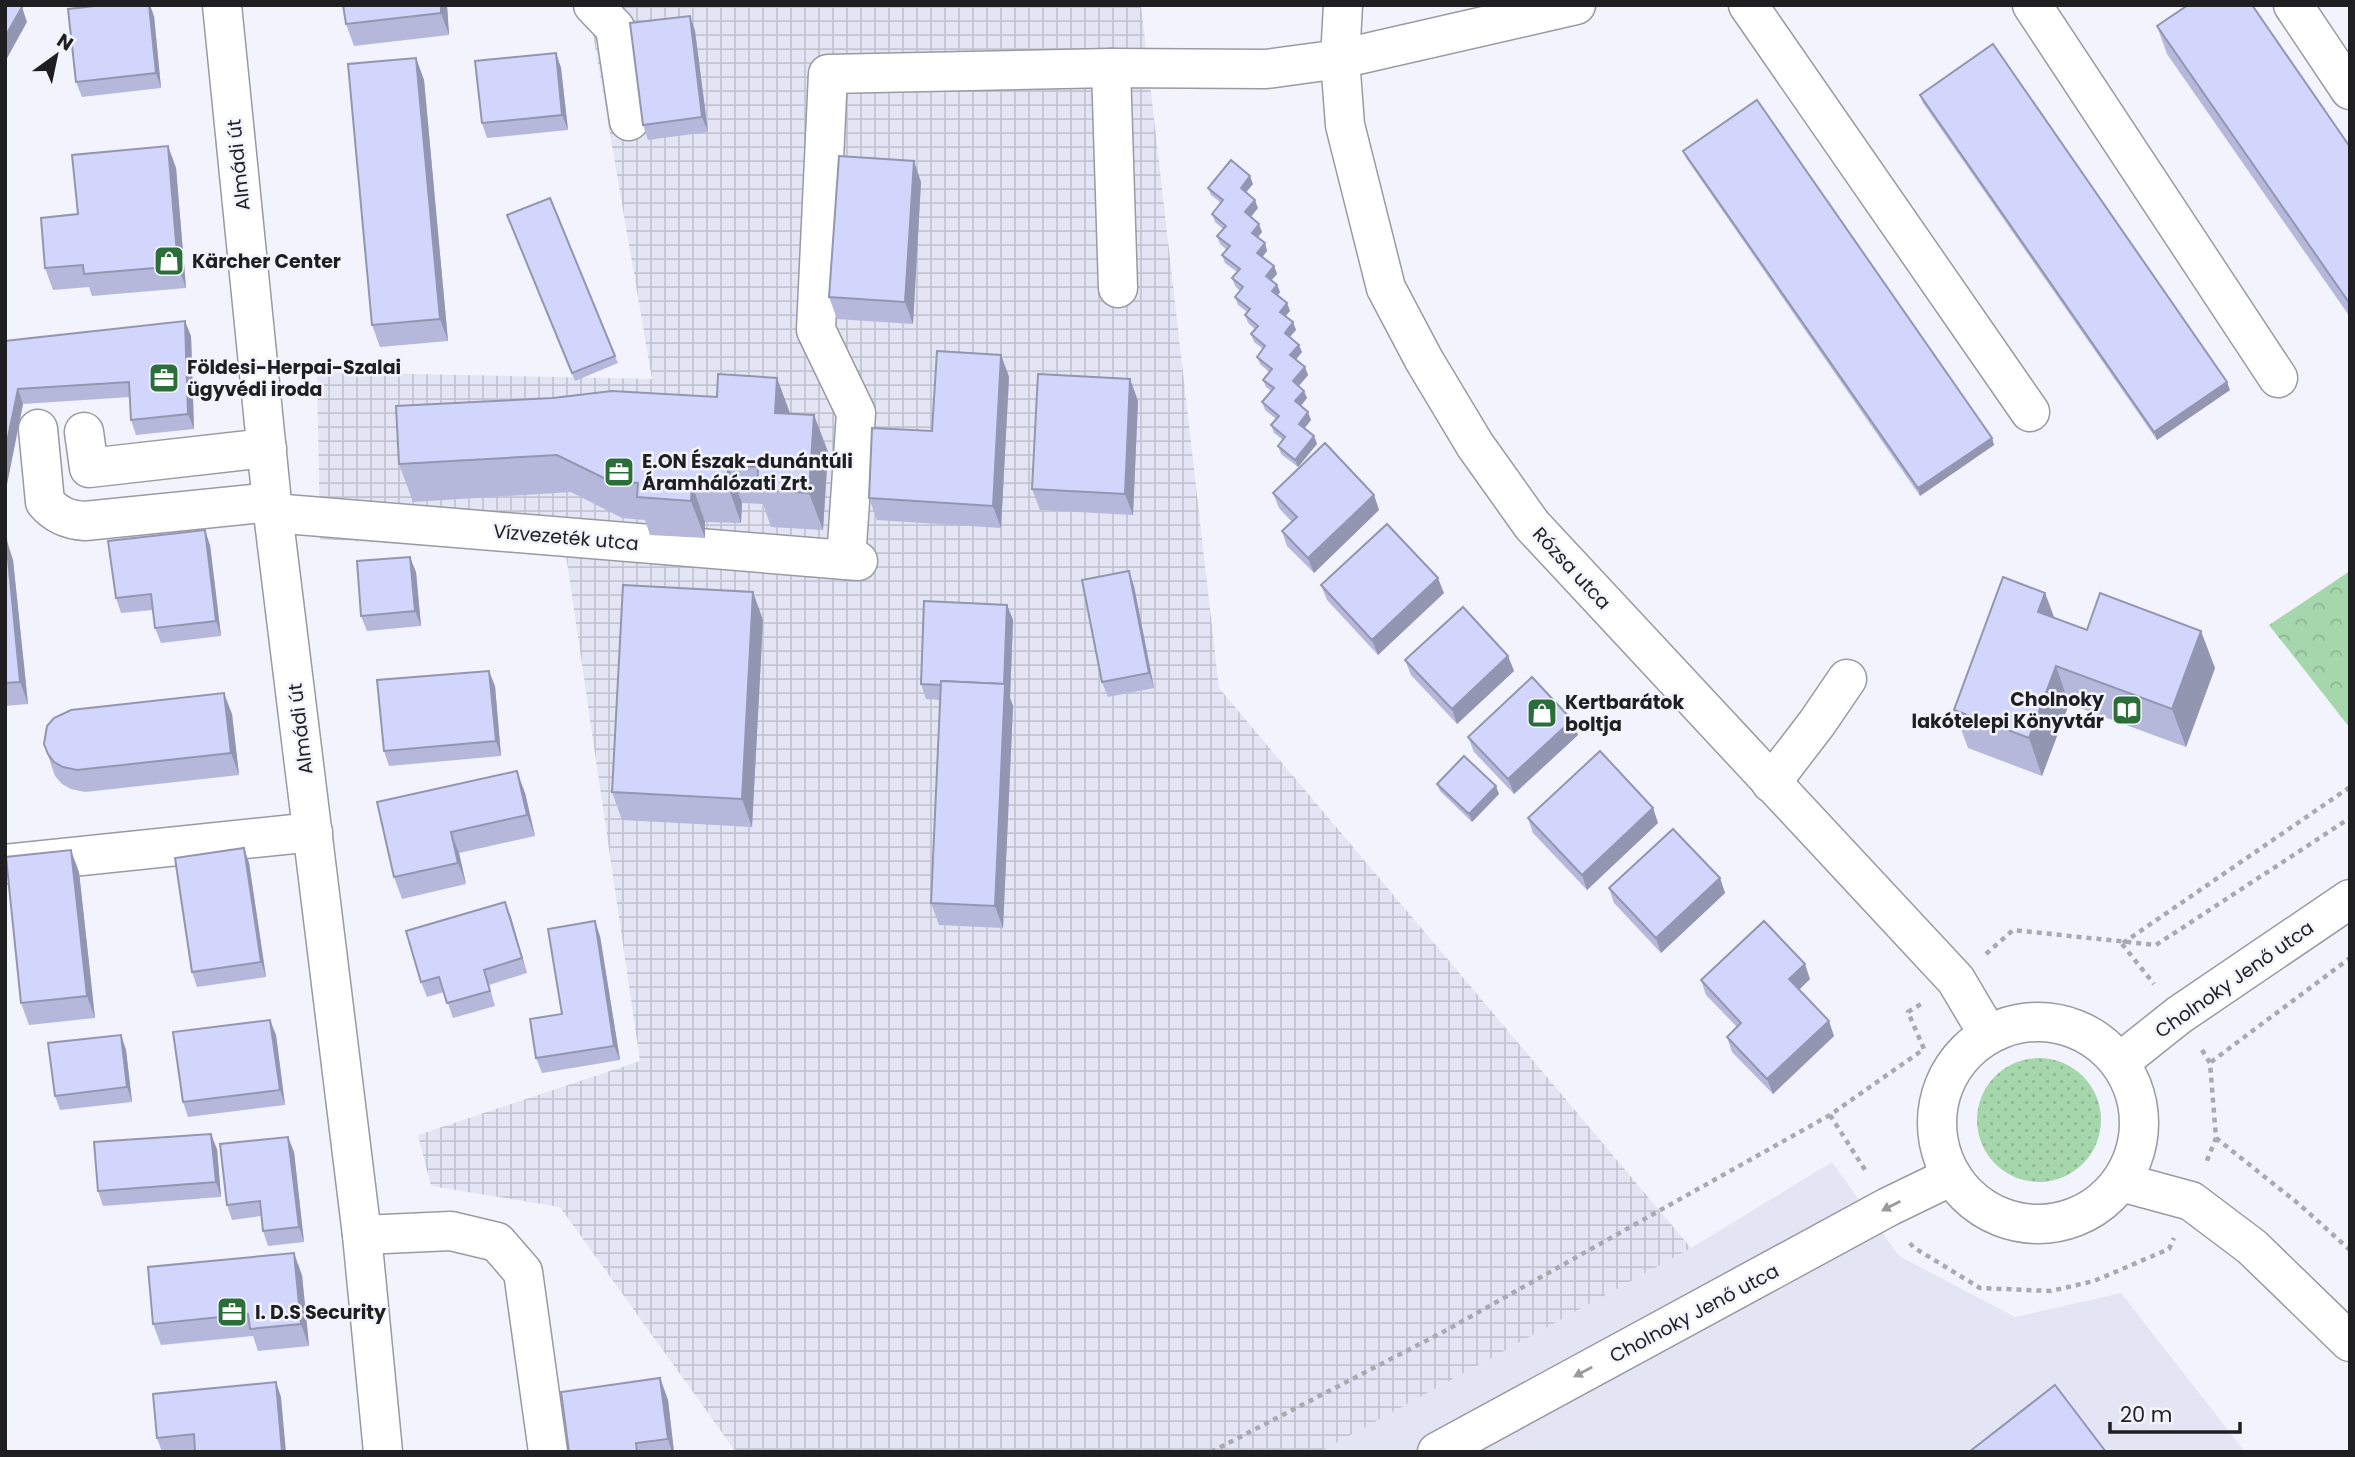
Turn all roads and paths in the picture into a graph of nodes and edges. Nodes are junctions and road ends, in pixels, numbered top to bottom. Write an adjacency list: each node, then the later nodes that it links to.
1 (222, 5): 17 (street, Almádi út)
2 (593, 5): 11 (street)
3 (1343, 5): 8 (street, Rózsa utca)
4 (1576, 5): 8 (street)
5 (1748, 5): 14 (street)
6 (2032, 5): 13 (street)
7 (2293, 5): 10 (street)
8 (1340, 59): 9 (street); 20 (street, Rózsa utca)
9 (1111, 68): 12 (street); 18 (street, Vízvezeték utca)
10 (2350, 90)
11 (629, 121)
12 (1118, 288)
13 (2278, 378)
14 (2030, 412)
15 (38, 429): 18 (street, Vízvezeték utca)
16 (84, 432): 17 (street)
17 (267, 448): 18 (street, Almádi út)
18 (273, 507): 23 (street, Almádi út)
19 (1847, 679): 20 (street)
20 (1771, 783): 28 (street, Rózsa utca)
21 (2350, 787): 26 (path)
22 (2350, 818): 26 (path)
23 (313, 832): 24 (street); 39 (street, Almádi út)
24 (5, 864)
25 (2350, 899): 29 (street, Cholnoky Jenő utca)
26 (2122, 943): 28 (path); 29 (path)
27 (2350, 958): 32 (path)
28 (1956, 980): 30 (street, Rózsa utca); 33 (path)
29 (2179, 1015): 31 (street, Cholnoky Jenő utca); 32 (path)
30 (1988, 1034): 31 (street); 35 (street)
31 (2120, 1062): 36 (street)
32 (2210, 1063): 34 (path)
33 (1830, 1115): 38 (path); 44 (path)
34 (2216, 1138): 37 (path); 40 (path)
35 (1952, 1176): 36 (street); 38 (street, Cholnoky Jenő utca, one-way to 38)
36 (2121, 1182): 37 (street)
37 (2191, 1201): 38 (path); 41 (street)
38 (1888, 1207): 45 (street, Cholnoky Jenő utca, one-way to 45)
39 (362, 1235): 42 (street, Almádi út); 43 (street)
40 (2350, 1250)
41 (2350, 1342)
42 (383, 1452)
43 (548, 1452)
44 (1211, 1452)
45 (1437, 1452)

